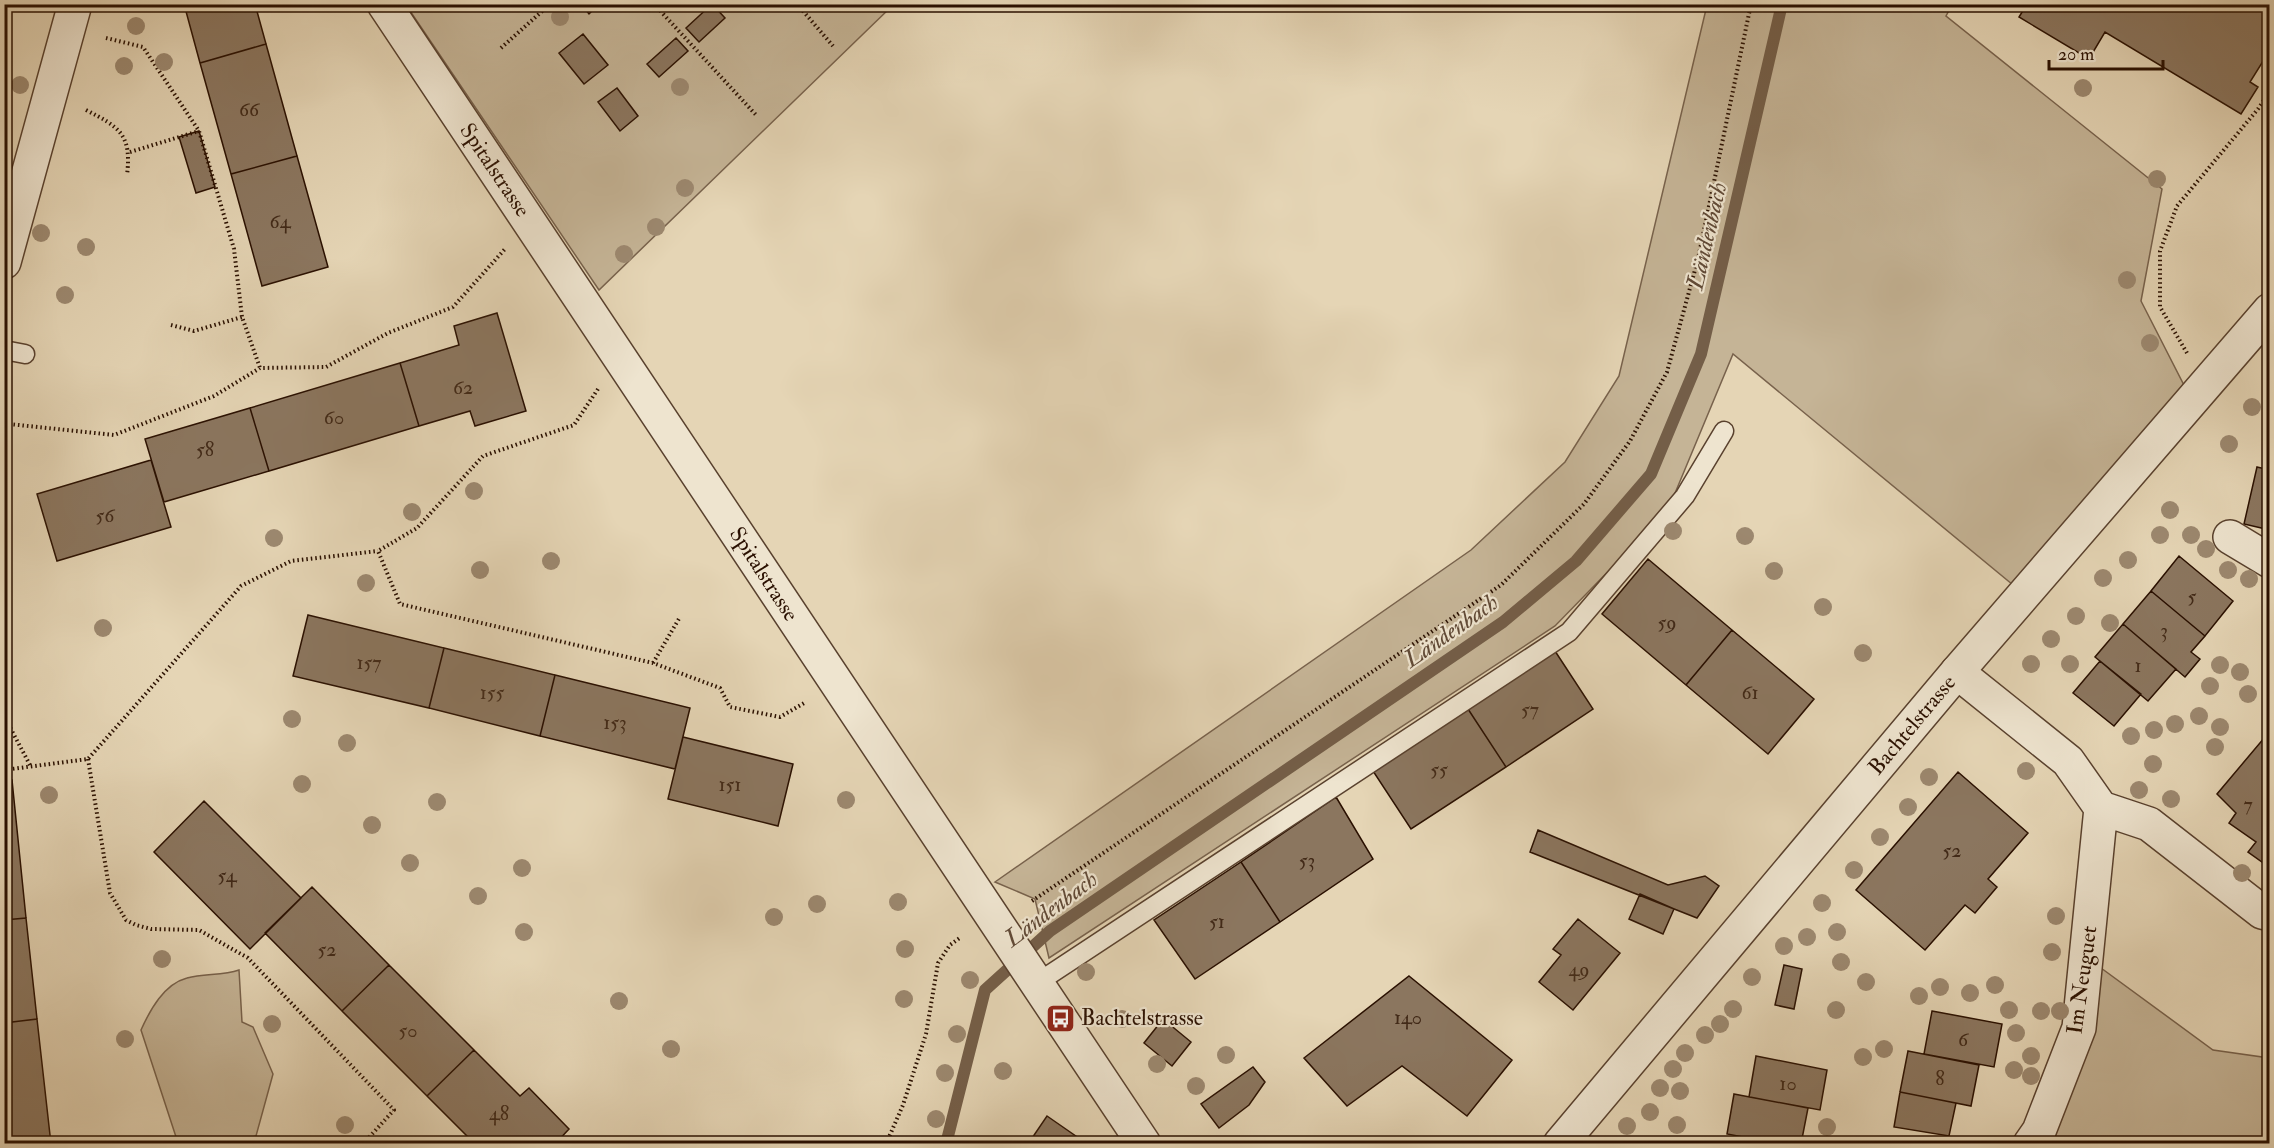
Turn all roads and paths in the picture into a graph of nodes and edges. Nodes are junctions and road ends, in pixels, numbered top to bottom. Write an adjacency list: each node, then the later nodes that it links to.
1 (75, 4): 17 (street)
2 (384, 4): 16 (street, Spitalstrasse)
3 (550, 4): 9 (path)
4 (654, 4): 12 (path)
5 (797, 4): 8 (path)
6 (1751, 4): 40 (path)
7 (106, 38): 13 (path)
8 (833, 46)
9 (501, 48)
10 (2270, 91): 25 (path)
11 (86, 110): 14 (path)
12 (757, 116)
13 (199, 131): 14 (path); 19 (path)
14 (130, 152): 15 (path)
15 (128, 175)
16 (532, 225): 23 (path); 43 (street, Spitalstrasse)
17 (4, 262)
18 (2270, 310): 25 (street, Bachtelstrasse)
19 (243, 317): 20 (path); 23 (path)
20 (171, 325)
21 (4, 350): 22 (lane)
22 (26, 354)
23 (260, 368): 26 (path)
24 (604, 380): 29 (path)
25 (2208, 380): 33 (street, Bachtelstrasse)
26 (9, 424)
27 (1724, 431): 43 (lane)
28 (2230, 537): 30 (street)
29 (378, 551): 32 (path); 36 (path)
30 (2270, 561)
31 (680, 617): 32 (path)
32 (653, 663): 34 (path)
33 (1957, 672): 39 (street); 47 (street, Bachtelstrasse)
34 (810, 699)
35 (4, 716): 37 (path)
36 (88, 759): 37 (path); 44 (path)
37 (31, 767): 38 (path)
38 (4, 770)
39 (2102, 808): 41 (street); 48 (street, Im Neuguet)
40 (1032, 901)
41 (2270, 914)
42 (968, 932): 45 (path)
43 (1033, 977): 46 (street, Spitalstrasse)
44 (363, 1143)
45 (886, 1143)
46 (1144, 1143)
47 (1560, 1143)
48 (2030, 1143)

